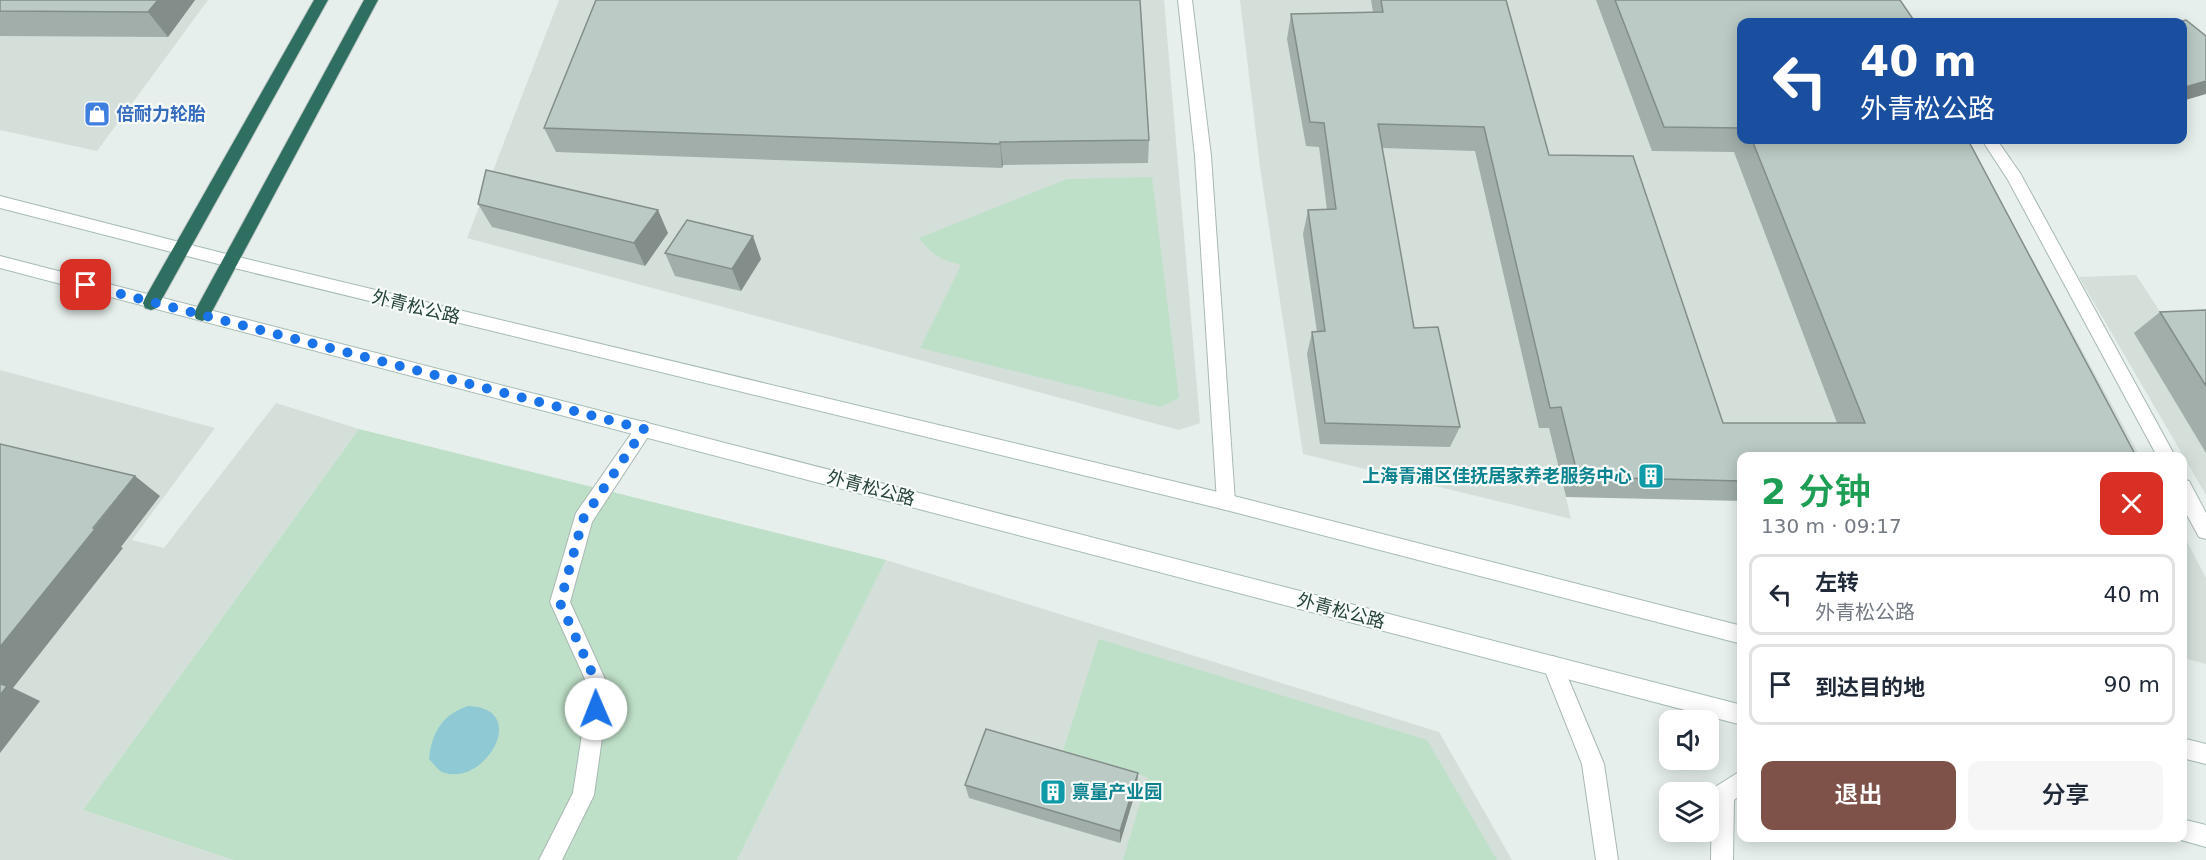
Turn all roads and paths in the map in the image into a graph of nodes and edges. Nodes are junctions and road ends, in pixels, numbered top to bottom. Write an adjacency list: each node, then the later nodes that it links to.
1 (321, 0): 6 (highway)
2 (371, 0): 7 (highway)
3 (1185, 0): 14 (main road)
4 (1992, 144): 12 (main road)
5 (0, 202): 6 (main road, 外青松公路)
6 (182, 249): 7 (main road, 外青松公路); 9 (highway)
7 (230, 261): 10 (highway); 14 (main road, 外青松公路)
8 (0, 262): 9 (main road, 外青松公路)
9 (151, 303): 10 (main road, 外青松公路)
10 (202, 314): 11 (main road, 外青松公路)
11 (644, 429): 17 (main road, 外青松公路); 24 (main road)
12 (2164, 452)
13 (2187, 496): 15 (main road)
14 (1226, 502): 16 (main road, 外青松公路)
15 (2206, 531)
16 (1737, 633)
17 (1553, 666): 18 (main road, 外青松公路); 25 (main road)
18 (1737, 714)
19 (2187, 749): 20 (main road)
20 (2206, 754)
21 (1737, 784): 26 (main road)
22 (2187, 831): 23 (main road)
23 (2206, 836)
24 (550, 860)
25 (1608, 860)
26 (1722, 860)

